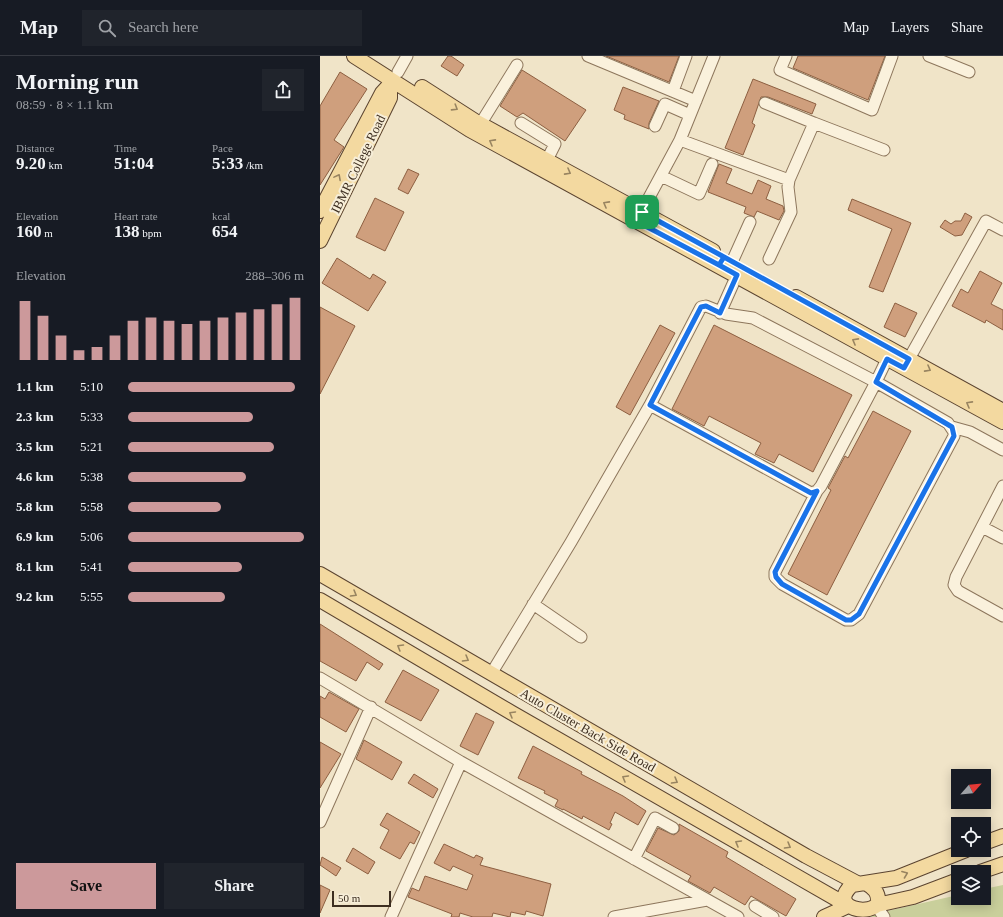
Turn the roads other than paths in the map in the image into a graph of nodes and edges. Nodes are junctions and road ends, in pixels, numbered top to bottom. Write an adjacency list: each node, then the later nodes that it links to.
1 (354, 56): 12 (main road)
2 (371, 56): 12 (main road)
3 (407, 56): 12 (street)
4 (588, 56): 13 (street)
5 (686, 56): 13 (street)
6 (714, 56): 14 (street)
7 (786, 56): 8 (street)
8 (892, 56)
9 (930, 56): 11 (street)
10 (517, 65): 17 (street)
11 (969, 72)
12 (394, 80): 17 (main road, one-way to 17); 27 (main road, IBMR College Road); 29 (main road, one-way to 12)
13 (673, 91): 14 (street)
14 (696, 101): 16 (street)
15 (765, 103): 19 (street)
16 (690, 115): 20 (street); 21 (street)
17 (481, 123): 23 (main road)
18 (521, 123): 23 (street)
19 (814, 123): 22 (street); 26 (street)
20 (655, 126)
21 (680, 140): 25 (street); 26 (street)
22 (884, 150)
23 (547, 160): 29 (main road, one-way to 29)
24 (712, 164): 25 (street)
25 (661, 176): 29 (street)
26 (789, 180): 33 (street)
27 (328, 199): 28 (main road, IBMR College Road); 32 (main road, IBMR College Road)
28 (320, 211)
29 (639, 216): 34 (main road)
30 (750, 222): 34 (street)
31 (1003, 230): 37 (street)
32 (320, 241)
33 (769, 259)
34 (728, 265): 35 (street); 36 (main road, one-way to 34); 37 (main road)
35 (720, 313): 38 (street); 39 (street)
36 (887, 359): 37 (main road); 38 (street)
37 (907, 364): 40 (main road, one-way to 40); 41 (main road, one-way to 37)
38 (876, 382): 42 (street); 45 (street)
39 (650, 405): 45 (street); 50 (street)
40 (1003, 410)
41 (1003, 422)
42 (952, 427): 43 (street); 45 (street)
43 (1003, 450)
44 (1003, 486): 46 (street)
45 (817, 491)
46 (982, 527): 47 (street); 51 (street)
47 (1003, 538)
48 (320, 574): 53 (main road, Auto Cluster Back Side Road, one-way to 53)
49 (320, 600): 70 (main road, Auto Cluster Back Side Road, one-way to 49)
50 (533, 604): 52 (street); 53 (street)
51 (1003, 616)
52 (581, 637)
53 (492, 674): 65 (main road, Auto Cluster Back Side Road, one-way to 65)
54 (320, 678): 55 (street)
55 (371, 707): 56 (street); 57 (street)
56 (461, 762): 62 (street); 71 (street)
57 (320, 822)
58 (673, 828): 62 (street)
59 (1003, 836): 60 (main road)
60 (991, 840)
61 (951, 856): 65 (main road, one-way to 61)
62 (634, 859): 67 (street)
63 (1003, 864): 64 (main road)
64 (991, 868)
65 (862, 883): 69 (main road, Auto Cluster Back Side Road); 70 (main road)
66 (951, 883): 69 (main road)
67 (707, 900): 72 (street); 73 (street)
68 (755, 906): 74 (street)
69 (879, 909): 70 (main road)
70 (850, 911): 75 (main road)
71 (391, 917)
72 (614, 917)
73 (738, 917)
74 (773, 917)
75 (824, 917)

